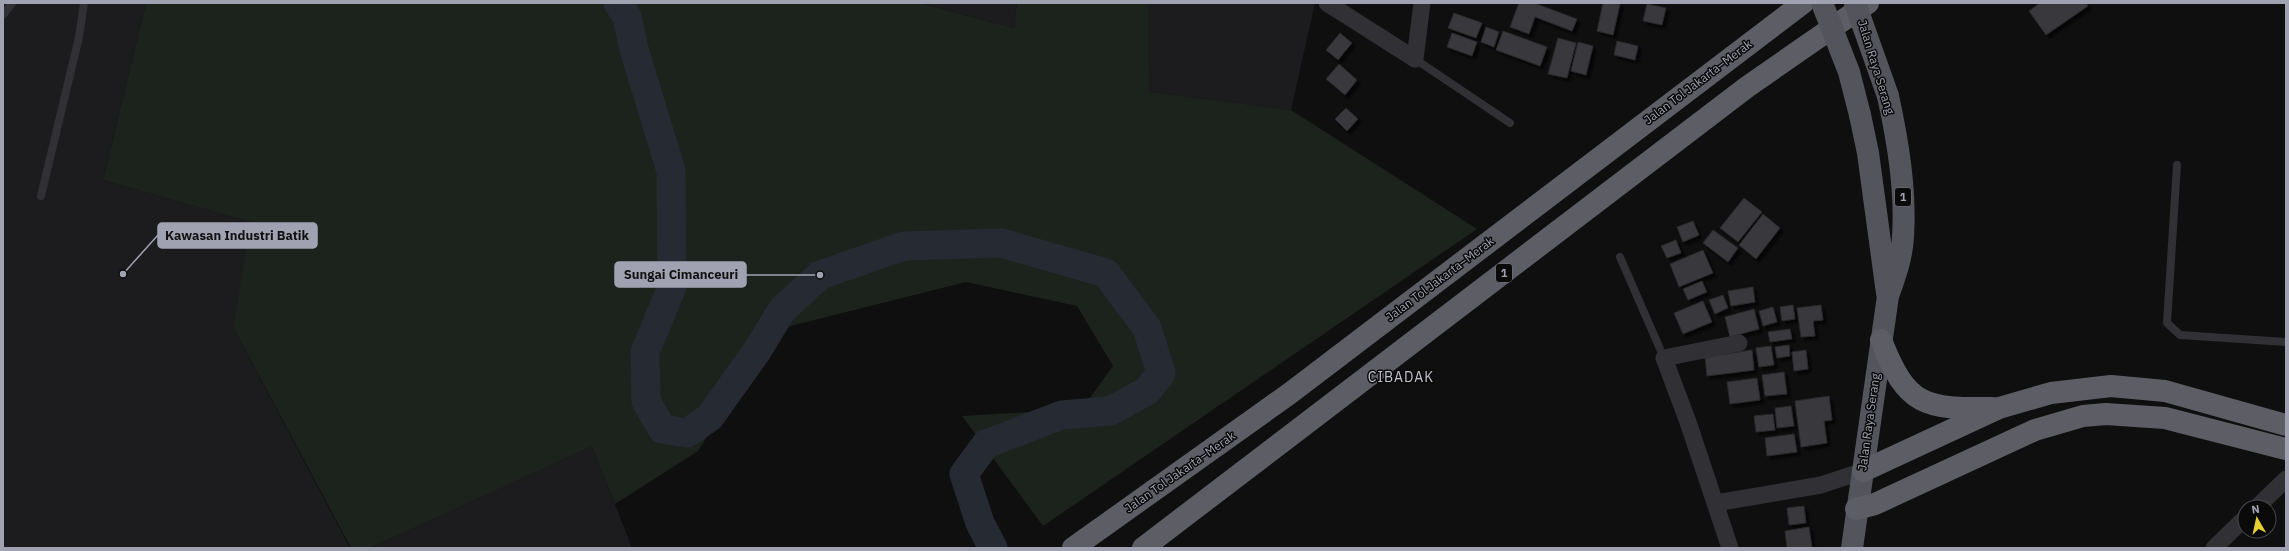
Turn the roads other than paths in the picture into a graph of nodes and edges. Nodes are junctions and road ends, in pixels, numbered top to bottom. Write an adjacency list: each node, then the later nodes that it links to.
1 (12, 3): 9 (lane)
2 (84, 3): 13 (lane)
3 (1327, 3): 10 (street)
4 (1422, 3): 10 (street)
5 (1803, 3): 29 (highway, Jalan Tol Jakarta–Merak)
6 (1822, 3): 15 (highway, Jalan Raya Serang / 1, bridge)
7 (1856, 3): 15 (highway, Jalan Raya Serang / 1, bridge)
8 (1868, 3): 30 (highway, 1)
9 (3, 15)
10 (1415, 59): 11 (lane)
11 (1510, 123)
12 (2177, 165): 17 (lane)
13 (41, 196)
14 (1620, 256): 19 (lane)
15 (1888, 296): 16 (highway, Jalan Raya Serang / 1)
16 (1882, 340): 20 (highway); 23 (highway, Jalan Raya Serang / 1)
17 (2286, 342)
18 (1739, 343): 19 (street)
19 (1664, 358): 26 (street)
20 (1999, 408): 21 (highway); 23 (highway)
21 (2286, 425)
22 (2282, 448): 27 (highway)
23 (1862, 471): 26 (street); 27 (highway, Jalan Raya Serang / 1)
24 (2286, 479): 25 (street)
25 (2265, 499)
26 (1716, 503): 31 (street)
27 (1856, 509): 32 (highway, Jalan Raya Serang / 1)
28 (2237, 526): 33 (street)
29 (1073, 548)
30 (1144, 548)
31 (1730, 548)
32 (1852, 548)
33 (2214, 548)

